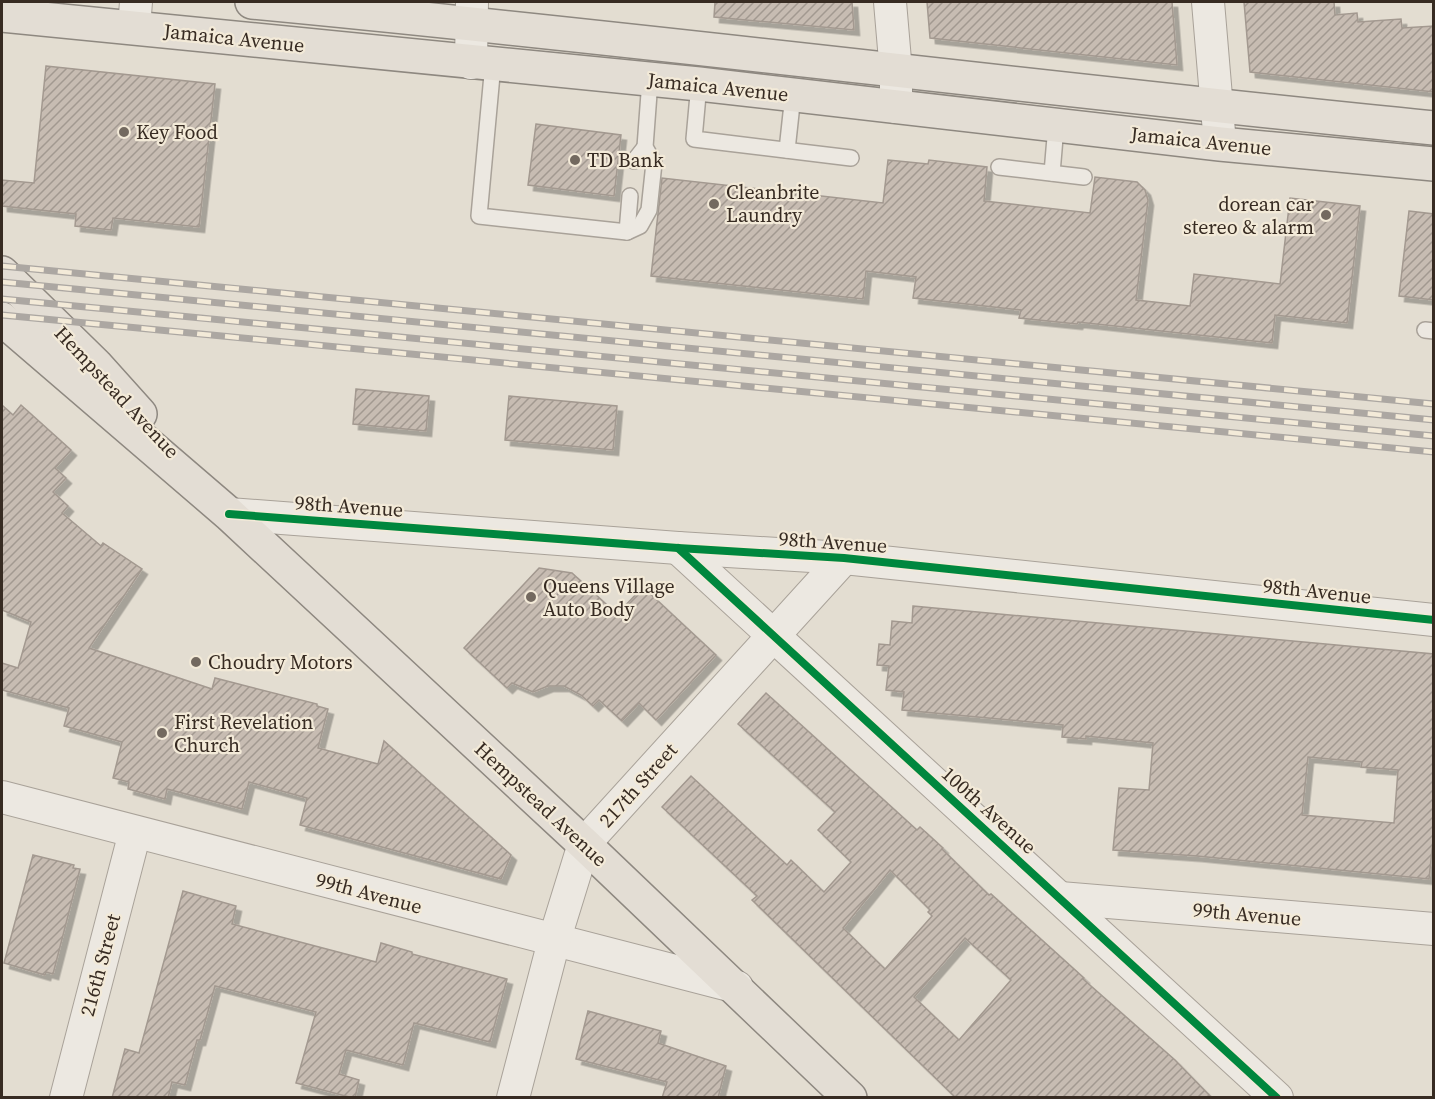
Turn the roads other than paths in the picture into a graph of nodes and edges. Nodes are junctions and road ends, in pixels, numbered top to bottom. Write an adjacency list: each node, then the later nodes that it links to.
1 (252, 2): 4 (main road, Jamaica Avenue)
2 (890, 2): 8 (street)
3 (1208, 2): 13 (street)
4 (472, 12): 7 (street); 8 (main road, Jamaica Avenue)
5 (135, 14): 6 (main road, Jamaica Avenue); 7 (main road, Jamaica Avenue)
6 (2, 15)
7 (482, 64): 9 (main road, Jamaica Avenue); 26 (lane)
8 (896, 72): 12 (street); 13 (main road, Jamaica Avenue)
9 (650, 80): 10 (main road, Jamaica Avenue); 17 (lane)
10 (699, 84): 11 (main road, Jamaica Avenue); 18 (lane)
11 (793, 95): 12 (main road, Jamaica Avenue); 18 (lane)
12 (896, 107): 14 (main road, Jamaica Avenue)
13 (1218, 107): 15 (main road, Jamaica Avenue); 16 (street)
14 (1056, 126): 16 (main road, Jamaica Avenue); 23 (lane)
15 (1434, 128)
16 (1220, 144): 21 (main road, Jamaica Avenue)
17 (645, 147): 20 (lane); 26 (lane)
18 (787, 150): 19 (lane)
19 (851, 158)
20 (634, 161)
21 (1434, 164)
22 (999, 167): 23 (lane)
23 (1052, 173): 24 (lane)
24 (1084, 177)
25 (630, 196): 26 (lane)
26 (627, 232)
27 (2, 273): 29 (main road, Hempstead Avenue)
28 (2, 319): 29 (main road, Hempstead Avenue)
29 (230, 514): 30 (street, 98th Avenue); 36 (main road, Hempstead Avenue)
30 (678, 548): 31 (street, 98th Avenue); 33 (street, 100th Avenue)
31 (844, 558): 32 (street, 98th Avenue); 33 (street, 217th Street)
32 (1434, 620)
33 (773, 636): 36 (street, 217th Street); 37 (street, 100th Avenue)
34 (2, 797): 35 (street, 99th Avenue)
35 (135, 832): 39 (street, 99th Avenue); 41 (street, 216th Street)
36 (584, 844): 39 (street, 217th Street); 40 (main road, Hempstead Avenue)
37 (1060, 898): 38 (street, 99th Avenue); 44 (street, 100th Avenue)
38 (1434, 929)
39 (554, 941): 40 (street, 99th Avenue); 42 (street, 217th Street)
40 (737, 987): 43 (main road, Hempstead Avenue)
41 (66, 1098)
42 (513, 1098)
43 (850, 1098)
44 (1277, 1098)

